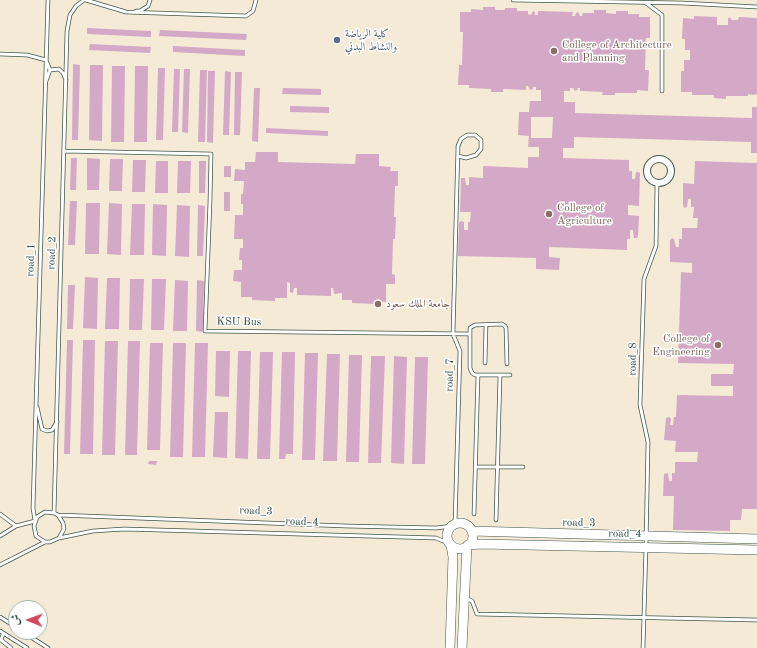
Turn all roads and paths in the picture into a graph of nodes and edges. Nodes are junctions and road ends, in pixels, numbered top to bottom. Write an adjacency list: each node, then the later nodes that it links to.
1 (48, 0): 10 (lane, road_1)
2 (85, 0): 8 (lane); 13 (lane, road_2)
3 (150, 0): 8 (lane)
4 (256, 0): 8 (lane)
5 (513, 0): 6 (lane)
6 (646, 3): 7 (lane); 14 (lane)
7 (757, 7)
8 (126, 12)
9 (0, 54): 10 (lane)
10 (46, 60): 11 (lane); 12 (lane, road_1)
11 (50, 70): 12 (lane); 13 (lane)
12 (45, 82): 26 (lane, road_1)
13 (66, 82): 15 (lane, road_2)
14 (662, 91)
15 (64, 151): 19 (lane, KSU Bus); 27 (lane, road_2)
16 (458, 156): 16 (lane, road_7); 19 (lane, road_7)
17 (657, 183): 41 (lane, road_8)
18 (486, 325): 20 (lane); 21 (lane); 22 (lane)
19 (453, 334): 20 (lane, KSU Bus); 37 (lane, road_7)
20 (470, 334): 23 (lane)
21 (486, 363)
22 (506, 364)
23 (478, 375): 24 (lane); 28 (lane)
24 (500, 375): 25 (lane); 29 (lane)
25 (510, 375)
26 (36, 401): 27 (lane); 36 (lane, road_1)
27 (57, 422): 31 (lane, road_2)
28 (476, 467): 29 (lane); 33 (lane)
29 (498, 467): 30 (lane); 35 (lane)
30 (523, 467)
31 (54, 513): 34 (lane); 36 (lane)
32 (0, 514): 38 (lane)
33 (474, 514)
34 (58, 515): 37 (lane, road_3); 42 (lane)
35 (496, 520)
36 (35, 521): 38 (lane); 44 (lane)
37 (454, 525): 39 (street); 45 (street)
38 (16, 526): 40 (lane)
39 (472, 531): 41 (street, road_3); 46 (street)
40 (0, 536)
41 (646, 537): 43 (street, road_3); 47 (lane, road_8)
42 (59, 538): 44 (lane); 45 (lane, road_4)
43 (757, 539)
44 (45, 542): 49 (lane)
45 (450, 543): 46 (street); 59 (street)
46 (468, 546): 47 (street, road_4); 50 (street)
47 (646, 547): 48 (street, road_4); 51 (lane, road_8)
48 (757, 550)
49 (0, 565)
50 (464, 597): 51 (lane); 60 (street)
51 (644, 618): 52 (lane); 61 (lane, road_8)
52 (757, 620)
53 (2, 632): 54 (lane); 57 (lane)
54 (0, 640): 56 (lane)
55 (36, 640): 58 (lane)
56 (11, 648)
57 (27, 648)
58 (48, 648)
59 (450, 648)
60 (462, 648)
61 (643, 648)

